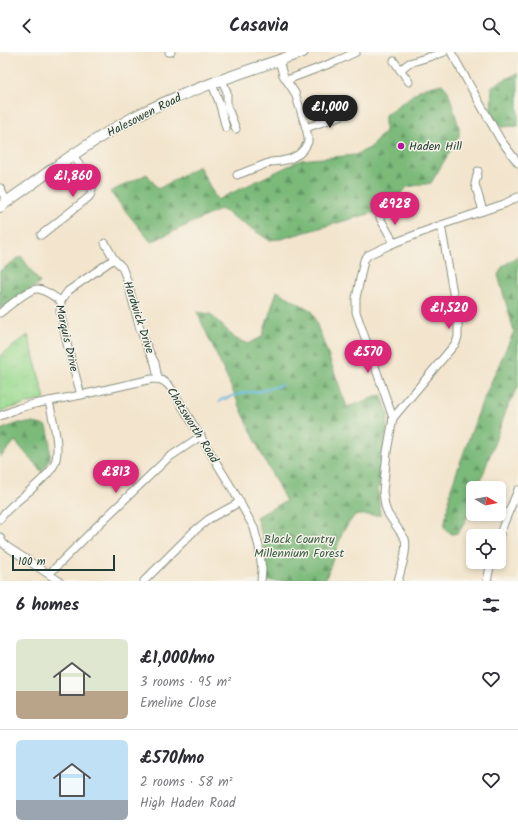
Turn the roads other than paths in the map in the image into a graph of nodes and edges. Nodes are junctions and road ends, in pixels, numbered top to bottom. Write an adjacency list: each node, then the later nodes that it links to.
1 (303, 52): 5 (main road, Halesowen Road)
2 (356, 52): 9 (street)
3 (444, 52): 7 (street)
4 (451, 52): 17 (street)
5 (279, 60): 8 (main road, Halesowen Road); 9 (street)
6 (394, 60): 7 (street)
7 (400, 70): 10 (street)
8 (222, 80): 11 (main road, Halesowen Road); 15 (street)
9 (287, 80): 14 (street)
10 (409, 82)
11 (212, 84): 13 (street); 16 (main road, Halesowen Road)
12 (348, 113): 14 (street)
13 (226, 128)
14 (306, 128): 19 (street)
15 (236, 129)
16 (73, 155): 22 (main road, Halesowen Road); 26 (street)
17 (518, 163)
18 (478, 171): 23 (street)
19 (237, 175)
20 (0, 188): 22 (street)
21 (518, 197): 23 (street)
22 (4, 204)
23 (483, 211): 25 (street)
24 (380, 218): 28 (street)
25 (440, 225): 28 (street); 36 (street)
26 (41, 235)
27 (105, 243): 29 (street, Hardwick Drive)
28 (394, 243): 36 (street)
29 (114, 259): 30 (street); 32 (street, Hardwick Drive)
30 (61, 301): 31 (street, Marquis Drive); 33 (street, Marquis Drive)
31 (0, 313)
32 (158, 379): 33 (street, Chatsworth Road); 37 (street, Chatsworth Road)
33 (81, 395): 34 (street, Chatsworth Road)
34 (49, 401): 35 (street, Chatsworth Road); 40 (street)
35 (0, 416)
36 (393, 418): 48 (street)
37 (201, 436): 39 (street, Chatsworth Road); 44 (street)
38 (518, 490): 41 (street)
39 (240, 502): 46 (street); 47 (street, Chatsworth Road)
40 (0, 519)
41 (502, 529)
42 (0, 537): 44 (street)
43 (490, 569): 49 (street)
44 (49, 574): 45 (street)
45 (59, 581)
46 (144, 581)
47 (261, 581)
48 (398, 581)
49 (487, 581)

